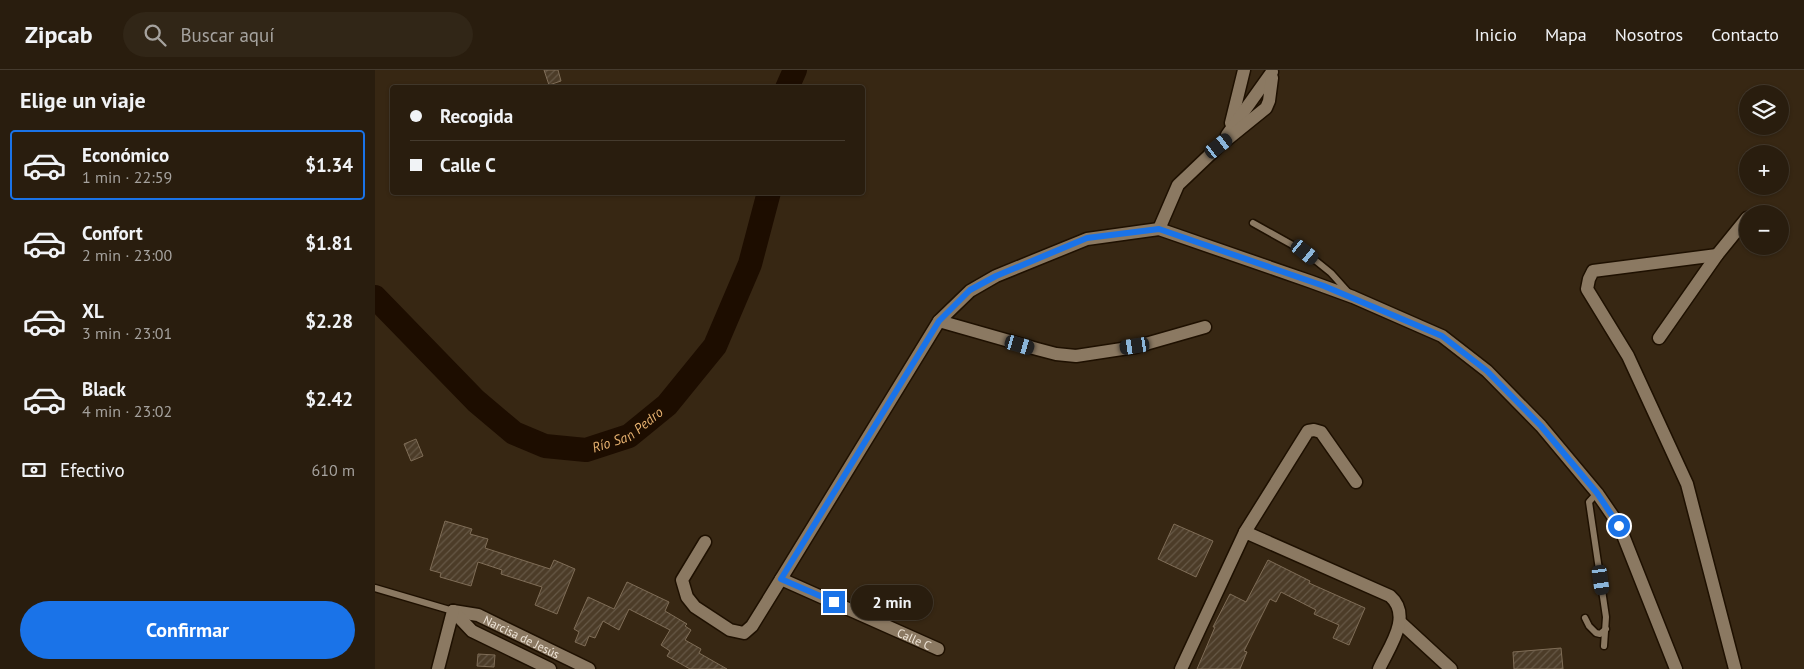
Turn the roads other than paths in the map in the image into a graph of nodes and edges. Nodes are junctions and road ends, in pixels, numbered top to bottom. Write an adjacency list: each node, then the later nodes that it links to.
1 (1244, 70): 3 (street)
2 (1273, 74): 3 (street); 4 (street)
3 (1229, 130): 4 (street)
4 (1219, 146): 7 (street)
5 (1253, 224): 9 (lane)
6 (1739, 228): 8 (street)
7 (1159, 229): 9 (street); 10 (street)
8 (1717, 254): 12 (street); 32 (street)
9 (1353, 297): 14 (street)
10 (939, 321): 11 (street); 17 (street)
11 (1205, 327)
12 (1659, 338)
13 (1356, 482): 15 (street)
14 (1597, 493): 22 (lane); 31 (street)
15 (1245, 532): 21 (street); 28 (street)
16 (705, 542): 17 (street)
17 (781, 579): 24 (street, Calle C)
18 (375, 588): 19 (lane)
19 (453, 611): 25 (street); 26 (street, Narcisa de Jesús); 27 (street, Narcisa de Jesús)
20 (1585, 618): 22 (lane)
21 (1401, 623): 29 (street); 30 (street)
22 (1606, 628): 23 (lane)
23 (1604, 646)
24 (938, 649)
25 (438, 669)
26 (550, 669)
27 (589, 669)
28 (1181, 669)
29 (1379, 669)
30 (1451, 669)
31 (1676, 669)
32 (1735, 669)

